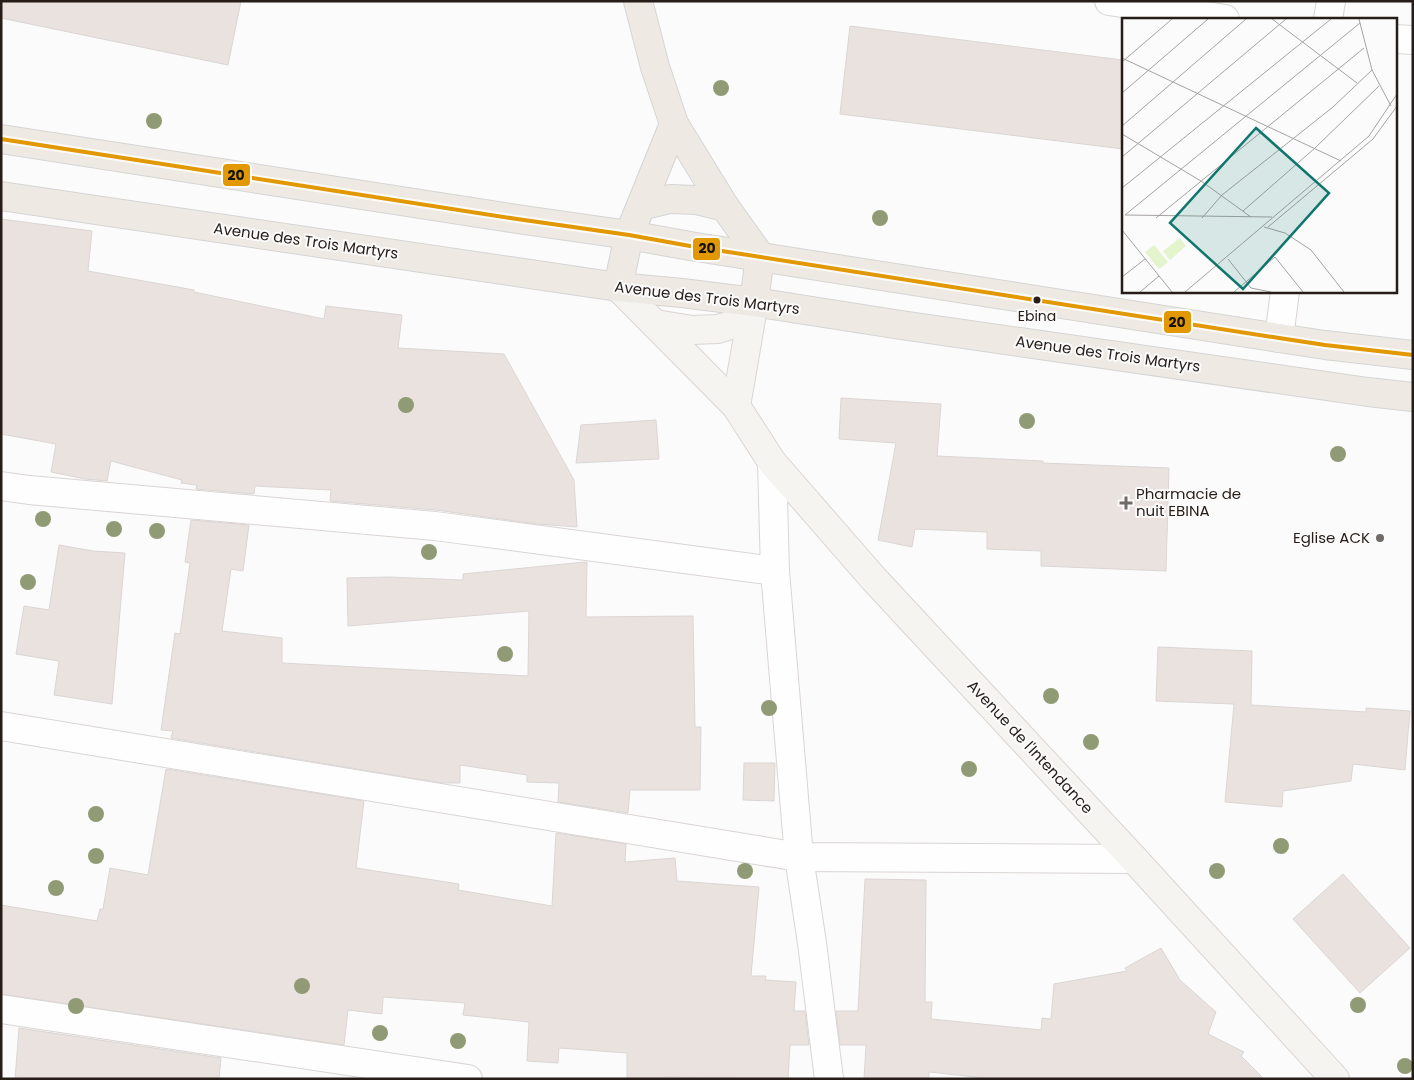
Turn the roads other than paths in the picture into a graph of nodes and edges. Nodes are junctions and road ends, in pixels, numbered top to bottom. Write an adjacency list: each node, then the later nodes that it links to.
1 (638, 1): 8 (main road)
2 (1110, 1): 4 (street)
3 (1331, 1): 5 (street)
4 (1218, 18)
5 (1328, 18)
6 (1396, 39): 7 (street)
7 (1413, 40)
8 (674, 124): 11 (main road); 12 (main road)
9 (1, 140): 13 (main road)
10 (1, 196): 15 (main road, Avenue des Trois Martyrs)
11 (641, 206): 12 (main road); 13 (main road)
12 (725, 207): 14 (main road)
13 (629, 235): 14 (main road); 15 (main road)
14 (760, 256): 17 (main road); 19 (main road)
15 (618, 287): 17 (main road, Avenue des Trois Martyrs); 18 (street, Avenue de l'Intendance)
16 (1285, 292): 19 (street)
17 (752, 311): 18 (street); 21 (main road, Avenue des Trois Martyrs); 22 (street)
18 (655, 324): 22 (street, Avenue de l'Intendance)
19 (1279, 338): 20 (main road)
20 (1413, 355)
21 (1413, 397)
22 (736, 406): 23 (street, Avenue de l'Intendance)
23 (772, 462): 25 (street); 28 (street, Avenue de l'Intendance)
24 (1, 486): 25 (street)
25 (775, 571): 27 (street)
26 (1, 726): 27 (street)
27 (799, 857): 28 (street); 31 (street)
28 (1134, 859): 32 (street, Avenue de l'Intendance)
29 (1, 1009): 30 (street)
30 (468, 1079)
31 (829, 1079)
32 (1335, 1079)

